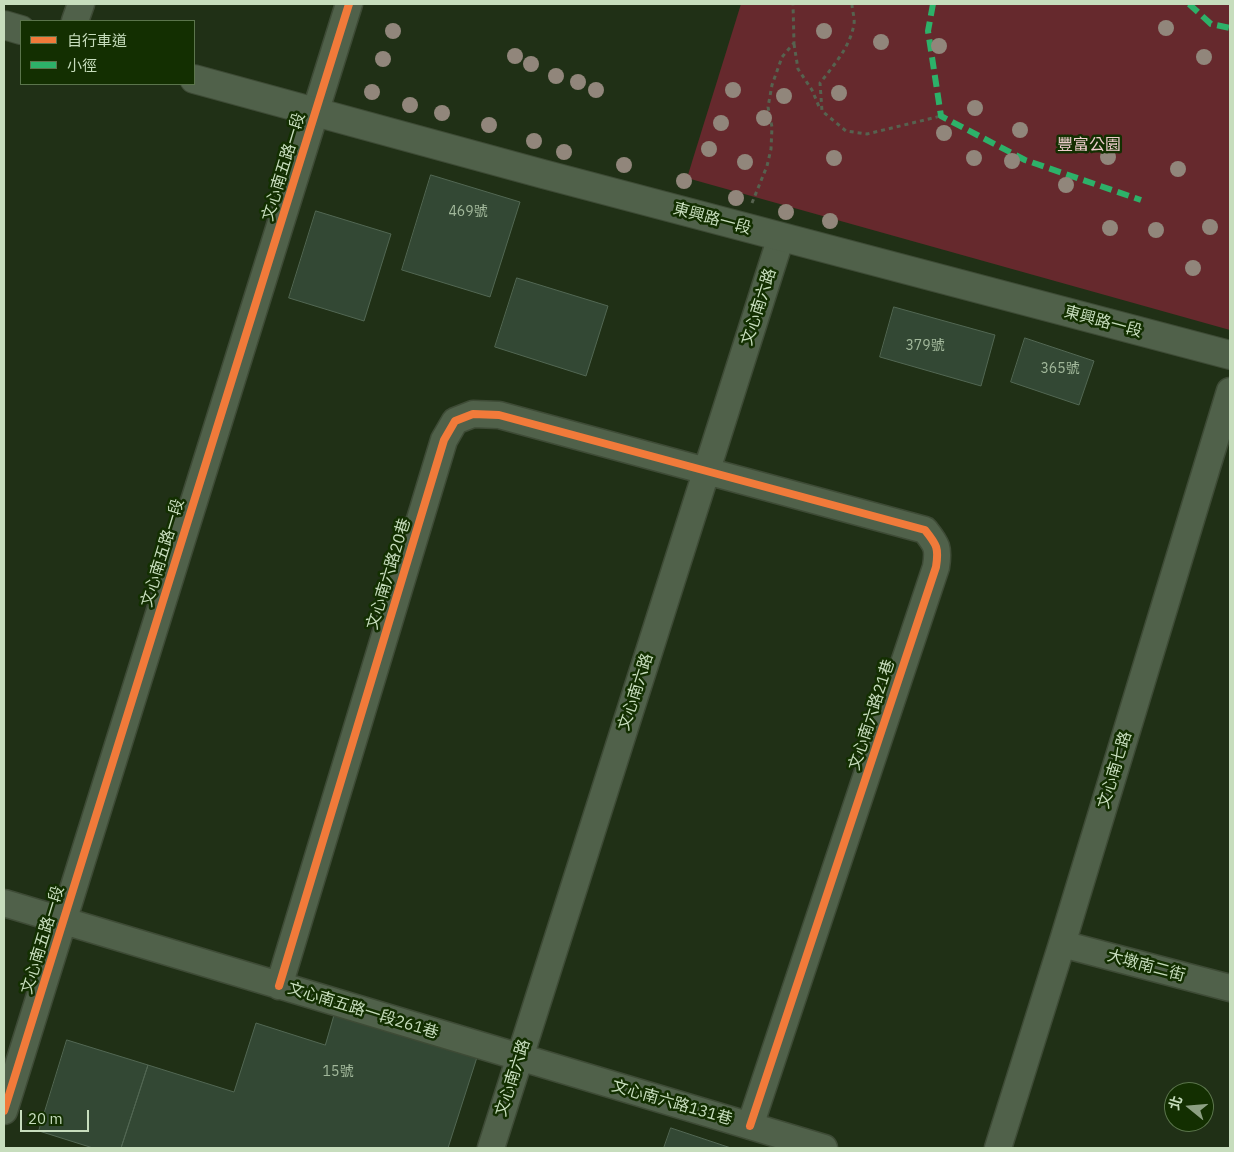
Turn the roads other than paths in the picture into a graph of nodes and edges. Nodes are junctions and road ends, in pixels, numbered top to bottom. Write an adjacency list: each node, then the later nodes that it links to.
1 (81, 4): 3 (street)
2 (349, 4): 7 (street, 文心南五路一段)
3 (75, 20)
4 (4, 25): 5 (street)
5 (20, 30)
6 (195, 79): 7 (street, 東興路一段)
7 (315, 113): 8 (street, 東興路一段); 13 (street, 文心南五路一段)
8 (781, 237): 9 (street, 東興路一段); 11 (street, 文心南六路)
9 (1230, 355)
10 (1230, 391): 14 (street, 文心南七路)
11 (706, 470): 15 (street, 文心南六路20巷); 17 (street, 文心南六路); 19 (street, 文心南六路21巷)
12 (4, 903): 13 (street, 文心南五路一段261巷)
13 (63, 921): 15 (street, 文心南五路一段261巷); 18 (street, 文心南五路一段)
14 (1062, 944): 16 (street, 大墩南二街); 22 (street, 文心南七路)
15 (279, 986): 17 (street, 文心南五路一段261巷)
16 (1230, 988)
17 (520, 1058): 19 (street, 文心南六路131巷); 20 (street, 文心南六路)
18 (4, 1111)
19 (750, 1126): 21 (street, 文心南六路131巷)
20 (491, 1148)
21 (824, 1148)
22 (998, 1148)

